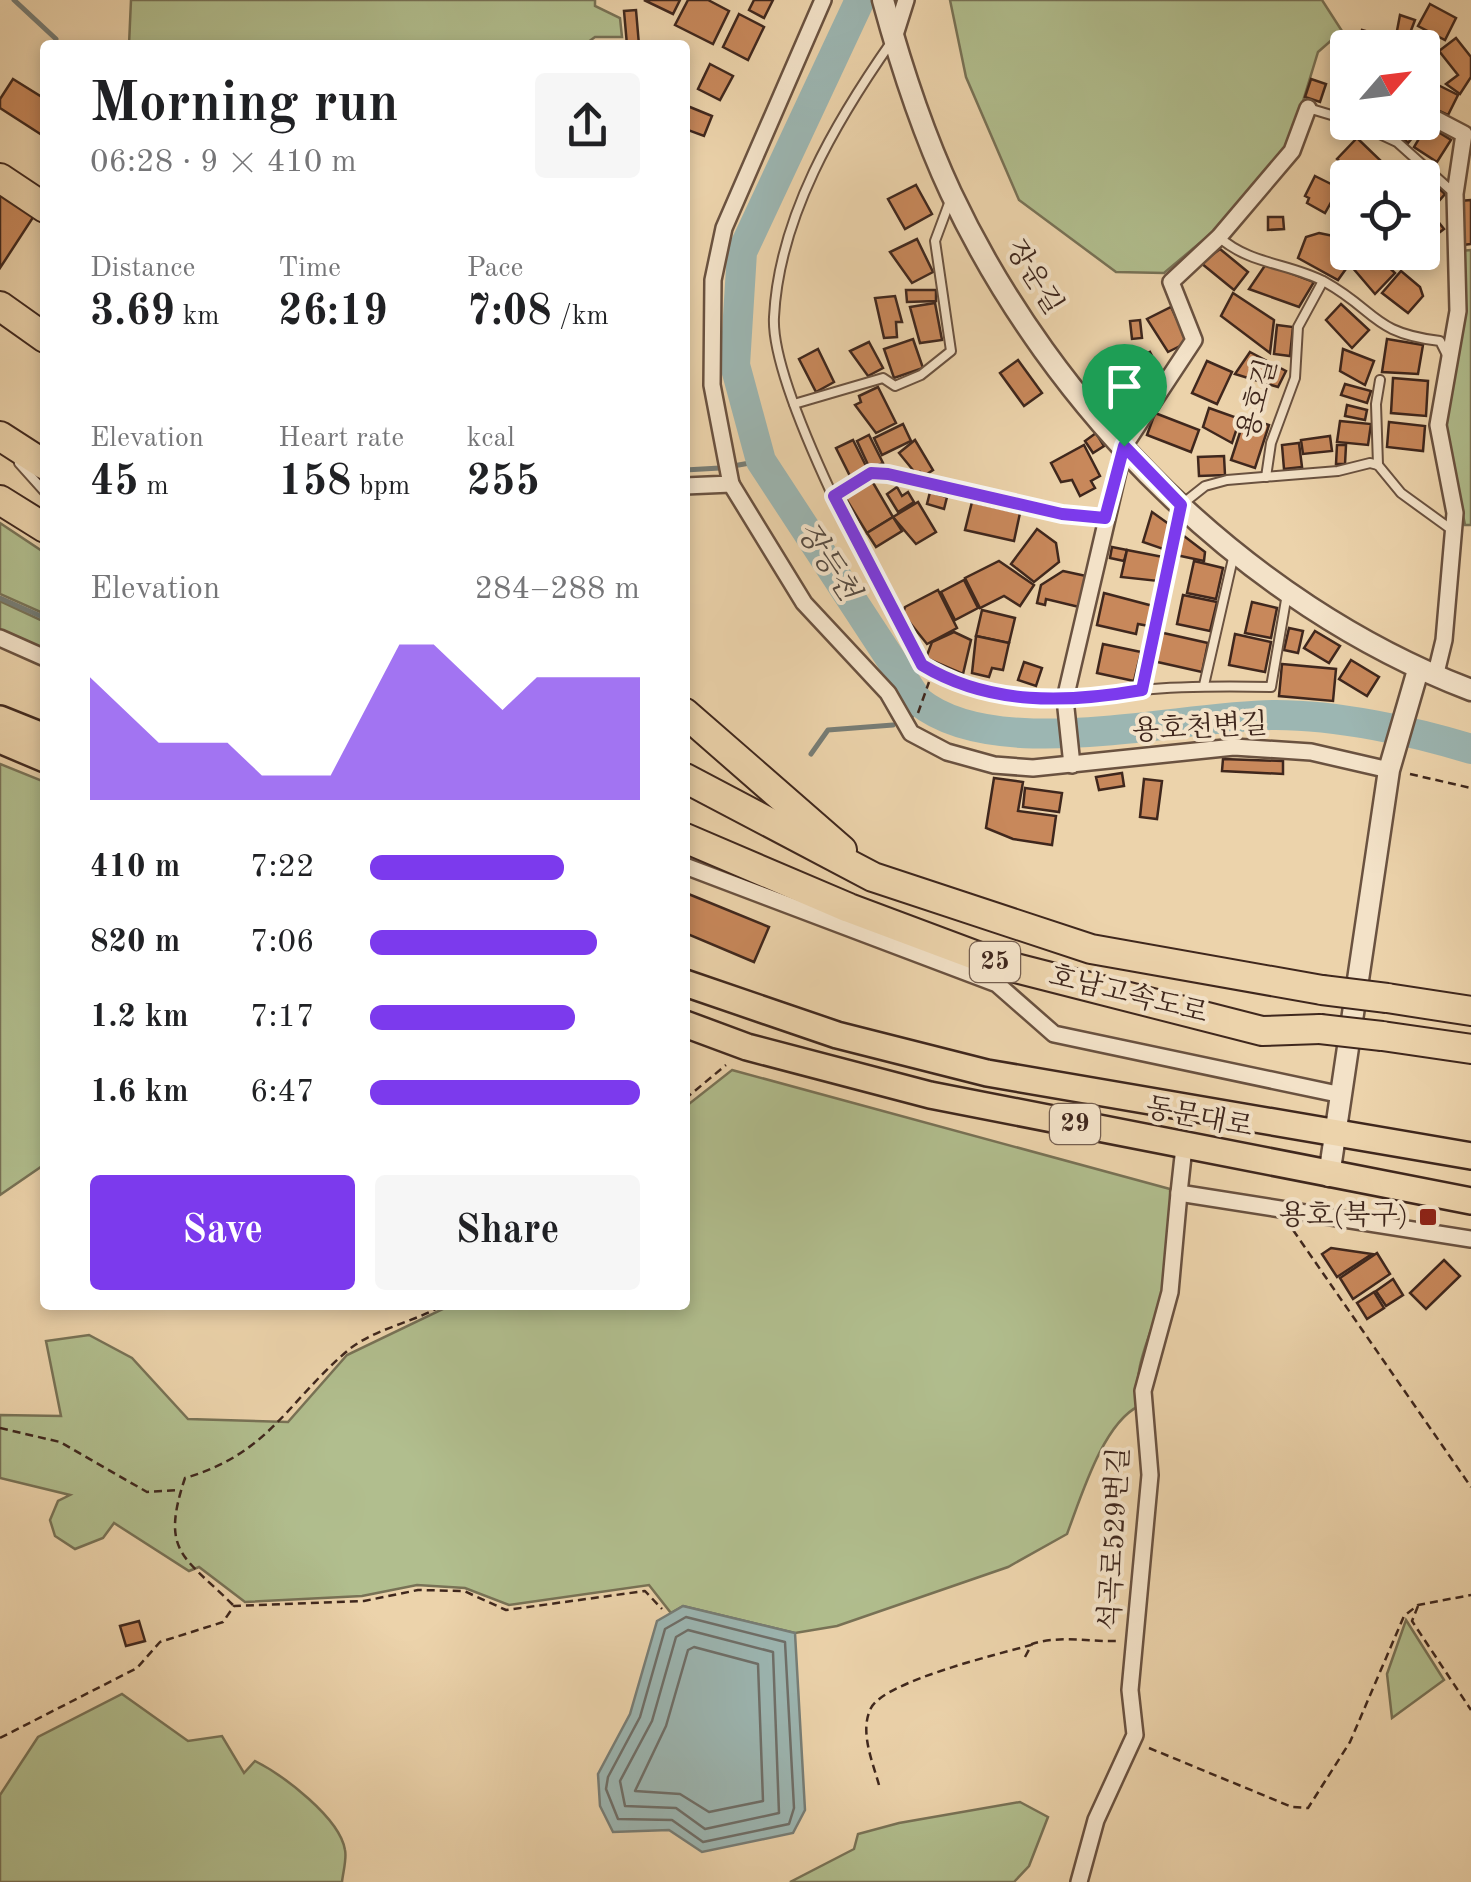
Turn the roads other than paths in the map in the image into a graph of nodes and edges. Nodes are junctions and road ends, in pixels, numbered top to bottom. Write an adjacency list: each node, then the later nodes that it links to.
1 (824, 0): 26 (street)
2 (906, 0): 4 (street)
3 (885, 7): 4 (street, 장운길)
4 (894, 38): 11 (street, 장운길); 20 (lane, 용호천변길)
5 (1308, 108): 6 (lane); 14 (street)
6 (1330, 115)
7 (1440, 120): 8 (street)
8 (1467, 133): 12 (street)
9 (1392, 140): 12 (lane)
10 (0, 178): 13 (highway)
11 (952, 194): 20 (lane); 22 (street, 장운길)
12 (1455, 194): 18 (street)
13 (40, 205)
14 (1219, 237): 15 (lane); 22 (street)
15 (1323, 280): 18 (lane); 25 (lane, 용호길)
16 (0, 306): 17 (highway)
17 (40, 334)
18 (1450, 363): 34 (street)
19 (1380, 380): 24 (lane)
20 (794, 404): 29 (lane, 용호천변길)
21 (0, 438): 23 (highway); 27 (lane)
22 (1124, 446): 31 (street, 장운길); 32 (street)
23 (40, 462)
24 (1378, 465): 25 (lane, 용호길); 34 (lane)
25 (1266, 477): 31 (lane, 용호길)
26 (732, 484): 28 (street); 49 (street, 용호천변길)
27 (40, 486)
28 (690, 486)
29 (834, 496): 32 (lane); 43 (lane, 용호천변길)
30 (0, 500): 33 (highway)
31 (1181, 505): 35 (street, 장운길); 41 (lane, 용호천변길)
32 (1105, 518): 43 (street)
33 (40, 525)
34 (1452, 530): 39 (street)
35 (1236, 550): 36 (street, 장운길); 40 (lane, 용호천변길)
36 (1288, 590): 39 (street, 장운길); 40 (lane, 용호천변길)
37 (0, 638): 38 (street)
38 (40, 656)
39 (1422, 676): 42 (street, 장운길); 50 (street)
40 (1204, 685): 41 (lane, 용호천변길)
41 (1142, 690): 43 (lane, 용호천변길)
42 (1471, 690)
43 (1066, 705): 49 (street)
44 (690, 716): 54 (highway, 호남고속도로)
45 (0, 719): 46 (main road)
46 (40, 735)
47 (0, 740): 48 (main road)
48 (40, 757)
49 (1072, 761): 50 (street, 용호천변길)
50 (1390, 764): 59 (street)
51 (690, 781): 54 (highway, 호남고속도로 / 25)
52 (690, 848): 58 (highway, 호남고속도로 / 25, bridge)
53 (690, 849): 59 (street)
54 (873, 877): 56 (highway, 호남고속도로 / 25, bridge)
55 (690, 985): 60 (main road, 동문대로 / 29)
56 (1471, 1011)
57 (690, 1026): 61 (main road, 동문대로 / 29)
58 (1471, 1049)
59 (1342, 1095): 60 (street)
60 (1337, 1130): 62 (main road, 동문대로 / 29); 63 (street)
61 (1184, 1146): 63 (main road, 동문대로 / 29); 64 (street, 석곡로529번길)
62 (1471, 1156)
63 (1328, 1176): 65 (main road, 동문대로 / 29)
64 (1179, 1193): 66 (street); 67 (street, 석곡로529번길)
65 (1471, 1200)
66 (1471, 1239)
67 (1079, 1882)

